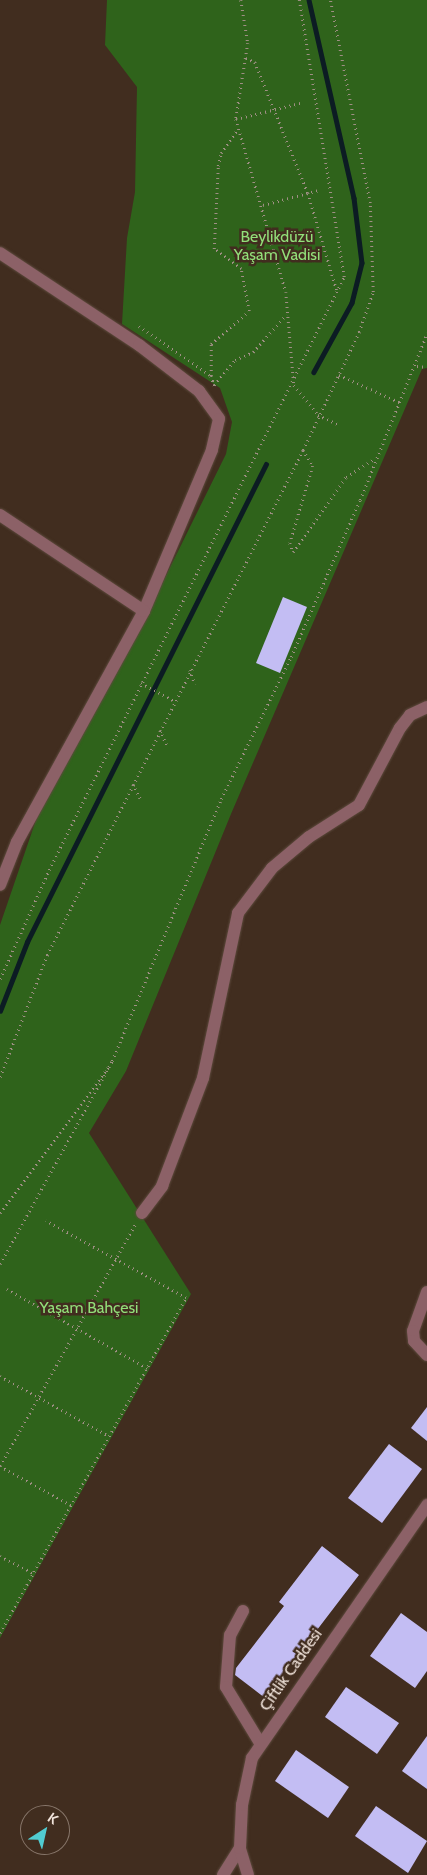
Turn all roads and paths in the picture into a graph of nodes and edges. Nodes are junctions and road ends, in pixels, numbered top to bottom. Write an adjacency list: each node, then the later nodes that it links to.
1 (241, 0): 4 (path)
2 (298, 0): 13 (path)
3 (330, 0): 19 (path)
4 (246, 58): 6 (path); 7 (path)
5 (300, 103): 6 (path)
6 (275, 111): 7 (path); 10 (path)
7 (236, 119): 8 (path)
8 (238, 129): 11 (path); 20 (path)
9 (318, 190): 10 (path)
10 (308, 193): 11 (path); 13 (path)
11 (263, 205): 14 (path)
12 (0, 253): 29 (street)
13 (338, 291): 21 (path)
14 (286, 315): 20 (path); 21 (path)
15 (139, 326): 20 (path)
16 (427, 333): 17 (path)
17 (417, 366): 18 (path); 23 (path)
18 (427, 367)
19 (339, 375): 23 (path); 24 (path)
20 (211, 376): 22 (path)
21 (294, 385): 24 (path); 31 (path)
22 (214, 386)
23 (401, 403): 27 (path)
24 (318, 415): 25 (path); 26 (path)
25 (339, 426)
26 (303, 450): 27 (path); 30 (path)
27 (375, 458): 41 (path)
28 (0, 515): 29 (street)
29 (144, 610): 39 (street)
30 (190, 670): 32 (path); 33 (path)
31 (141, 683): 33 (path); 40 (path)
32 (195, 684)
33 (175, 701): 35 (path)
34 (427, 707): 43 (street)
35 (160, 730): 36 (path); 37 (path)
36 (167, 744)
37 (133, 784): 38 (path); 42 (path)
38 (140, 798)
39 (0, 885)
40 (0, 979)
41 (112, 1060): 44 (path); 47 (path)
42 (0, 1077)
43 (142, 1213): 46 (path)
44 (0, 1214)
45 (46, 1221): 46 (path)
46 (115, 1260): 50 (path); 52 (path)
47 (0, 1264)
48 (7, 1289): 50 (path)
49 (427, 1292): 51 (street)
50 (77, 1328): 52 (path); 54 (path)
51 (427, 1355)
52 (147, 1368): 55 (path)
53 (0, 1376): 54 (path)
54 (38, 1397): 55 (path); 56 (path)
55 (109, 1436): 57 (path)
56 (0, 1466): 57 (path)
57 (71, 1504): 60 (path)
58 (427, 1505): 63 (street, Çiftlik Caddesi)
59 (0, 1556): 60 (path)
60 (34, 1573): 62 (path)
61 (243, 1611): 63 (street)
62 (0, 1633)
63 (260, 1743): 64 (street, Çiftlik Caddesi)
64 (240, 1848): 65 (street); 66 (street, Çiftlik Caddesi)
65 (223, 1875)
66 (248, 1875)

